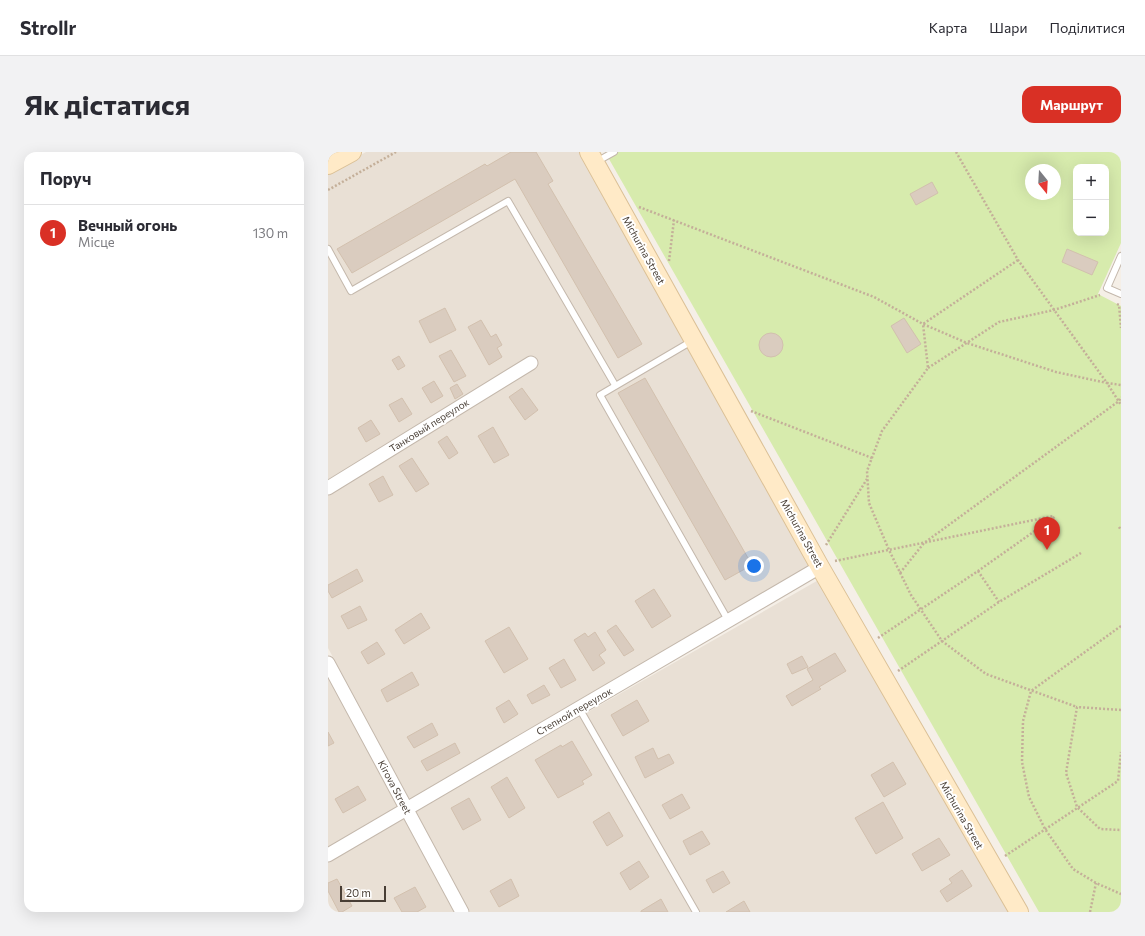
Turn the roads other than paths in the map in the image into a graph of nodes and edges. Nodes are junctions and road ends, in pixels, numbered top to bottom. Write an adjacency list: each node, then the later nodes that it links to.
1 (352, 152): 4 (main road)
2 (614, 152): 3 (lane)
3 (592, 157): 8 (main road, Michurina Street)
4 (328, 165)
5 (328, 249): 10 (lane)
6 (1121, 256): 7 (lane)
7 (1121, 294)
8 (694, 340): 10 (lane); 12 (main road, Michurina Street)
9 (531, 363): 11 (street, Танковый переулок)
10 (616, 385): 13 (lane)
11 (328, 488)
12 (827, 564): 13 (street, Степной переулок); 20 (main road, Michurina Street)
13 (728, 620): 15 (street, Степной переулок)
14 (328, 663): 16 (street, Kirova Street)
15 (579, 708): 16 (street, Степной переулок); 19 (lane)
16 (406, 809): 17 (street, Степной переулок); 18 (street, Kirova Street)
17 (328, 855)
18 (462, 912)
19 (696, 912)
20 (1018, 912)

